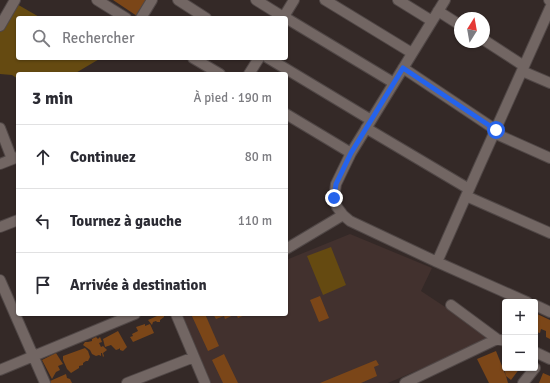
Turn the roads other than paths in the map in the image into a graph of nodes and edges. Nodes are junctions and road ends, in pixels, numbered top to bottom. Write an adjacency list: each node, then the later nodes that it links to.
1 (15, 0): 12 (street)
2 (97, 0): 13 (street)
3 (152, 0): 14 (street)
4 (178, 0): 15 (street)
5 (256, 0): 16 (street)
6 (294, 0): 17 (street)
7 (325, 0): 23 (street)
8 (398, 0): 19 (street)
9 (445, 0): 11 (street)
10 (550, 8): 28 (street)
11 (438, 11): 19 (street); 20 (street)
12 (4, 12): 21 (street)
13 (123, 16)
14 (143, 16)
15 (203, 16)
16 (282, 16)
17 (286, 16)
18 (288, 20): 31 (street)
19 (432, 21): 23 (street)
20 (454, 21)
21 (0, 26)
22 (490, 44): 28 (street)
23 (412, 53): 27 (street)
24 (196, 60): 29 (street)
25 (258, 60): 30 (street)
26 (271, 60): 34 (street)
27 (403, 68): 31 (street); 36 (street)
28 (523, 68): 32 (street); 36 (street)
29 (217, 72)
30 (250, 72)
31 (394, 83): 34 (street)
32 (550, 83)
33 (288, 115): 37 (street)
34 (369, 124): 37 (street); 41 (street)
35 (0, 128): 38 (street)
36 (495, 132): 39 (street); 41 (street)
37 (351, 153): 42 (street)
38 (15, 158): 40 (street)
39 (550, 158)
40 (0, 164)
41 (467, 193): 45 (street); 47 (street)
42 (343, 215): 46 (street); 47 (street)
43 (16, 221): 44 (street)
44 (0, 227)
45 (550, 232)
46 (288, 248)
47 (437, 262): 50 (street)
48 (0, 280): 49 (street)
49 (13, 297)
50 (520, 299)
51 (451, 305): 57 (street)
52 (538, 307): 53 (street)
53 (550, 312)
54 (19, 316): 58 (street)
55 (130, 316): 58 (street)
56 (177, 316): 59 (street)
57 (501, 340): 65 (street)
58 (33, 356): 60 (street); 62 (street)
59 (194, 357): 63 (street); 64 (street)
60 (0, 370)
61 (533, 371): 66 (street)
62 (45, 383)
63 (127, 383)
64 (205, 383)
65 (405, 383)
66 (523, 383)

